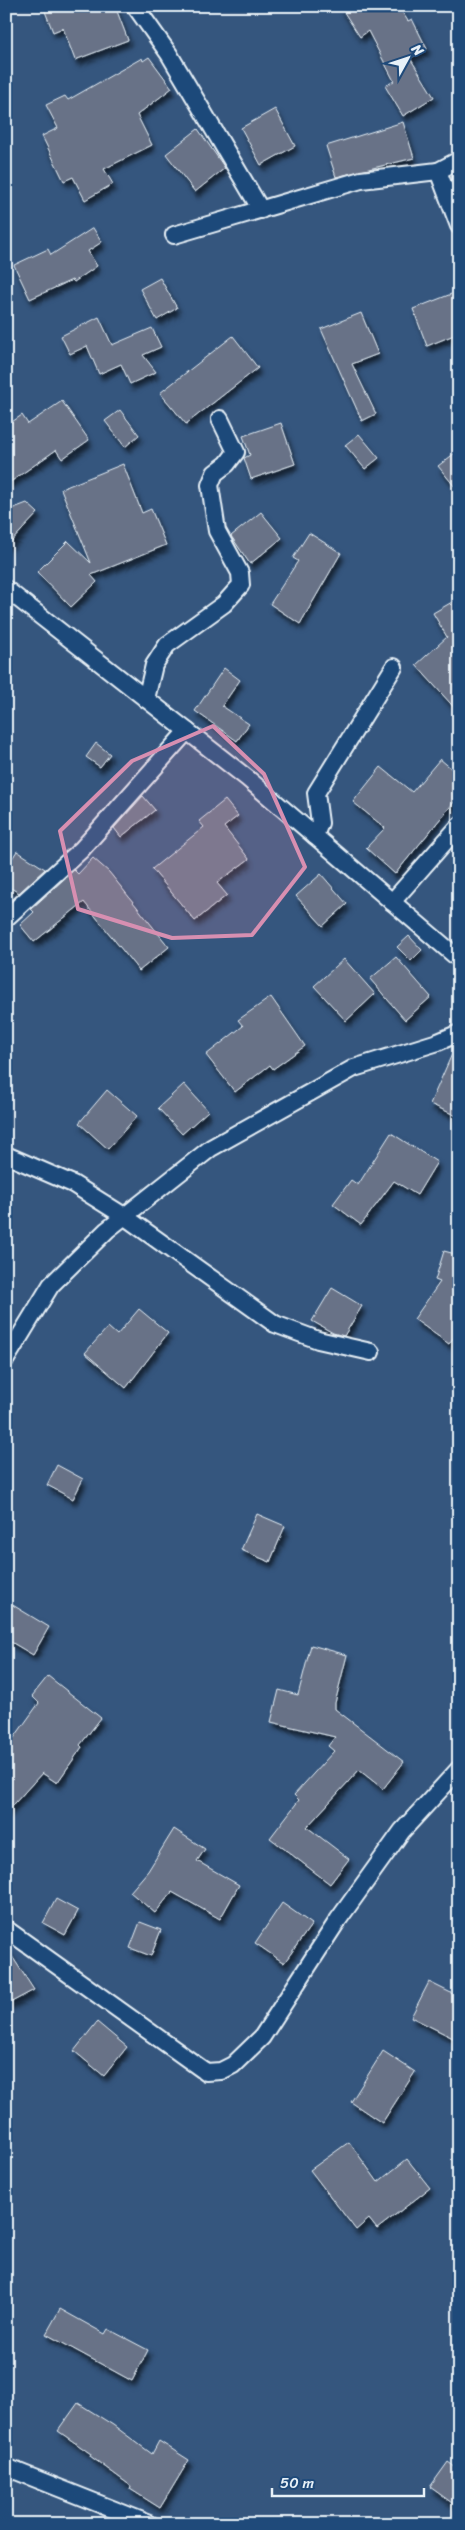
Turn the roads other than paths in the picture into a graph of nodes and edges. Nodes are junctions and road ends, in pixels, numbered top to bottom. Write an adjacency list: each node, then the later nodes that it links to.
1 (135, 6): 4 (street)
2 (459, 160): 3 (street)
3 (438, 171): 4 (street); 5 (street)
4 (262, 210): 6 (street)
5 (459, 226)
6 (174, 236)
7 (220, 419): 10 (street)
8 (6, 589): 10 (street)
9 (394, 667): 13 (street)
10 (146, 699): 11 (street)
11 (187, 731): 13 (street); 15 (street)
12 (459, 826): 14 (street)
13 (314, 836): 14 (street)
14 (392, 902): 16 (street)
15 (6, 918)
16 (459, 959)
17 (459, 1033): 19 (street)
18 (6, 1156): 19 (street)
19 (124, 1216): 20 (street); 21 (street)
20 (371, 1352)
21 (6, 1359)
22 (459, 1769): 23 (street)
23 (6, 1930)
24 (6, 2467): 25 (street)
25 (150, 2524)

